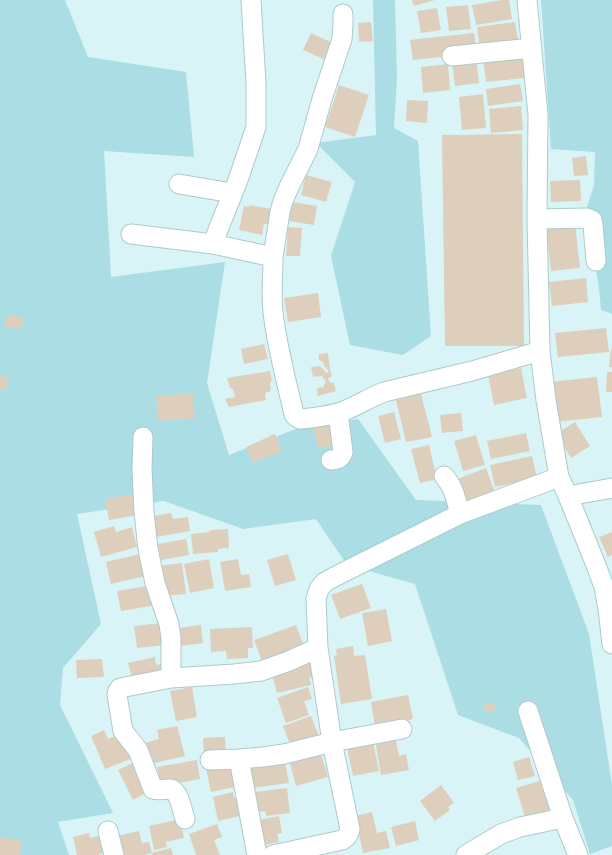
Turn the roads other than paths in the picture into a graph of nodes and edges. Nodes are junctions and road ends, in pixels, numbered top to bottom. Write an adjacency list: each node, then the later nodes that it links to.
1 (252, 0): 7 (street)
2 (527, 0): 4 (street)
3 (343, 14): 11 (street)
4 (532, 48): 5 (street); 8 (street)
5 (452, 56)
6 (179, 184): 7 (street)
7 (232, 193): 10 (street)
8 (537, 219): 12 (street); 13 (street)
9 (131, 234): 10 (street)
10 (213, 244): 11 (street)
11 (273, 257): 14 (street)
12 (596, 261)
13 (540, 351): 14 (street); 18 (street)
14 (338, 413): 16 (street)
15 (143, 436): 25 (street)
16 (331, 460)
17 (444, 476): 21 (street)
18 (559, 476): 20 (street); 21 (street)
19 (612, 488): 20 (street)
20 (568, 496): 22 (street)
21 (460, 514): 24 (street)
22 (604, 563): 23 (street)
23 (612, 644)
24 (318, 648): 25 (street); 28 (street)
25 (171, 678): 32 (street)
26 (528, 711): 31 (street)
27 (402, 729): 28 (street)
28 (332, 742): 29 (street); 36 (street)
29 (239, 759): 30 (street); 35 (street)
30 (210, 760)
31 (563, 818): 37 (street); 38 (street)
32 (185, 819)
33 (108, 831): 34 (street)
34 (114, 855)
35 (257, 855)
36 (273, 855)
37 (467, 855)
38 (578, 855)

